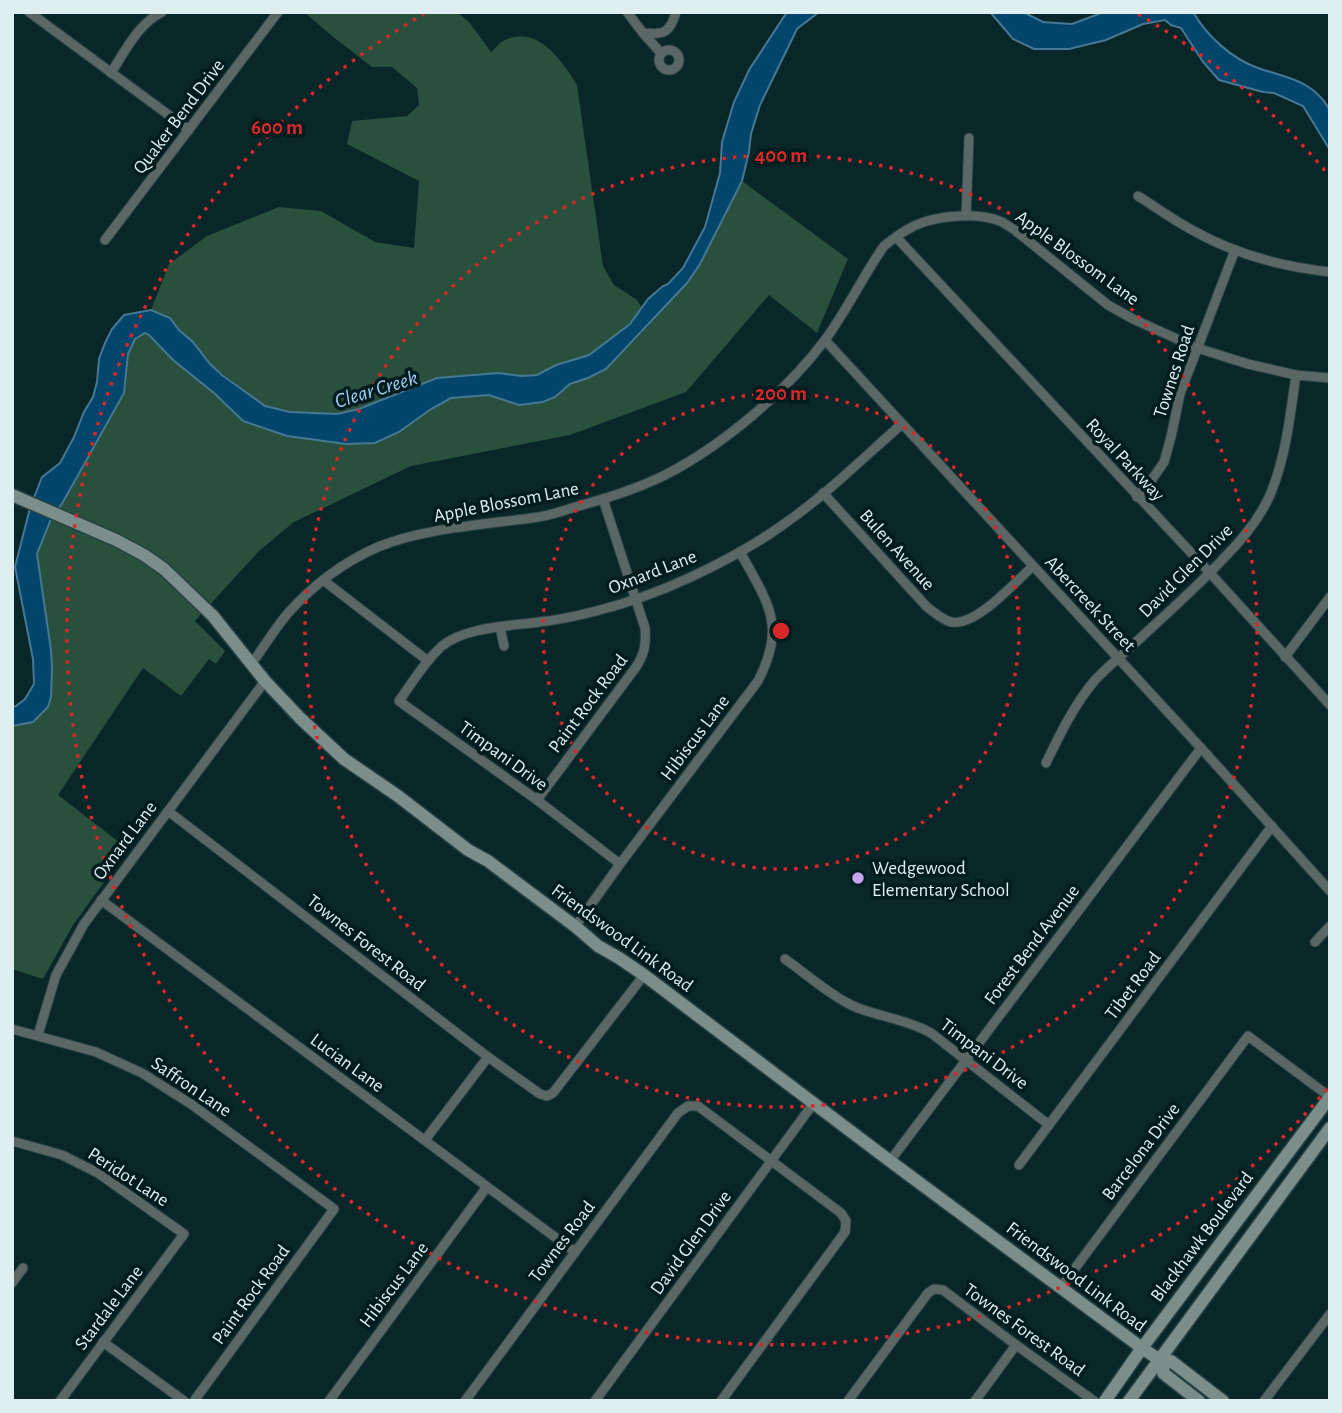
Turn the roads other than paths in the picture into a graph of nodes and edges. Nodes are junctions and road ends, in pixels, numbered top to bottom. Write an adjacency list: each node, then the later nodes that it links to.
1 (29, 12): 8 (street)
2 (162, 12): 8 (street)
3 (278, 12): 9 (street, Quaker Bend Drive)
4 (627, 12): 7 (street)
5 (676, 12): 6 (street)
6 (667, 30): 7 (street); 7 (street)
7 (643, 33)
8 (111, 73): 9 (street)
9 (189, 130): 14 (street, Quaker Bend Drive)
10 (969, 138): 12 (street)
11 (1138, 196): 15 (street)
12 (966, 216): 13 (street, Apple Blossom Lane); 18 (street, Apple Blossom Lane)
13 (896, 237): 17 (street, Apple Blossom Lane); 24 (street, Royal Parkway)
14 (105, 240)
15 (1235, 250): 16 (street); 18 (street, Townes Road)
16 (1330, 272)
17 (825, 341): 21 (street, Abercreek Street); 25 (street, Apple Blossom Lane)
18 (1197, 348): 19 (street, Apple Blossom Lane); 24 (street, Townes Road)
19 (1296, 375): 20 (street, Apple Blossom Lane); 28 (street, David Glen Drive)
20 (1330, 378)
21 (902, 424): 22 (street, Oxnard Lane); 27 (street, Abercreek Street)
22 (823, 493): 26 (street, Oxnard Lane); 27 (street, Bulen Avenue)
23 (12, 495): 37 (main road, Friendswood Link Road)
24 (1137, 496): 28 (street, Royal Parkway)
25 (604, 499): 29 (street, Apple Blossom Lane); 31 (street, Paint Rock Road)
26 (740, 552): 31 (street, Oxnard Lane); 46 (street, Hibiscus Lane)
27 (1033, 566): 35 (street, Abercreek Street)
28 (1210, 573): 34 (street, Royal Parkway); 35 (street, David Glen Drive)
29 (323, 580): 36 (street); 37 (street, Apple Blossom Lane)
30 (1330, 597): 34 (street)
31 (636, 599): 32 (street, Oxnard Lane); 43 (street, Paint Rock Road)
32 (500, 627): 33 (street); 36 (street, Oxnard Lane)
33 (503, 646)
34 (1284, 657): 40 (street, Royal Parkway)
35 (1118, 658): 41 (street, Abercreek Street); 42 (street, David Glen Drive)
36 (428, 661): 39 (street, Oxnard Lane)
37 (251, 663): 38 (main road, Friendswood Link Road)
38 (265, 681): 44 (street, Oxnard Lane); 50 (main road, Friendswood Link Road)
39 (399, 701): 43 (street, Timpani Drive)
40 (1330, 705)
41 (1201, 748): 45 (street, Abercreek Street); 57 (street, Forest Bend Avenue)
42 (1046, 762)
43 (537, 800): 46 (street, Timpani Drive)
44 (168, 811): 48 (street, Oxnard Lane); 56 (street, Townes Forest Road)
45 (1272, 826): 47 (street, Abercreek Street); 60 (street, Tibet Road)
46 (620, 864): 50 (street, Hibiscus Lane)
47 (1330, 891)
48 (101, 900): 55 (street, Oxnard Lane); 62 (street, Lucian Lane)
49 (1330, 926): 51 (street)
50 (575, 927): 53 (main road, Friendswood Link Road)
51 (1315, 942)
52 (785, 959): 57 (street, Timpani Drive)
53 (644, 975): 56 (street, Townes Forest Road); 59 (main road, Friendswood Link Road)
54 (12, 1029): 55 (street, Saffron Lane)
55 (38, 1035): 68 (street, Saffron Lane)
56 (488, 1057): 62 (street)
57 (965, 1060): 60 (street, Timpani Drive); 65 (street, Forest Bend Avenue)
58 (1330, 1097): 70 (main road, Blackhawk Boulevard); 75 (street, Barcelona Drive)
59 (813, 1104): 64 (street, David Glen Drive); 65 (main road, Friendswood Link Road)
60 (1049, 1125): 66 (street, Tibet Road)
61 (1330, 1128): 72 (main road, Blackhawk Boulevard)
62 (425, 1140): 67 (street, Lucian Lane)
63 (12, 1141): 69 (street, Peridot Lane)
64 (772, 1160): 71 (street, Townes Road); 86 (street, David Glen Drive); 87 (street)
65 (890, 1161): 75 (main road, Friendswood Link Road)
66 (1019, 1165)
67 (486, 1188): 71 (street, Lucian Lane); 84 (street, Hibiscus Lane)
68 (334, 1209): 83 (street, Paint Rock Road)
69 (184, 1234): 77 (street, Stardale Lane)
70 (1219, 1245): 72 (main road); 79 (main road, Blackhawk Boulevard)
71 (575, 1252): 85 (street, Townes Road)
72 (1235, 1258): 80 (main road, Blackhawk Boulevard)
73 (23, 1268): 74 (street)
74 (12, 1283)
75 (1061, 1287): 79 (main road, Friendswood Link Road)
76 (1330, 1314): 95 (street)
77 (103, 1342): 81 (street, Stardale Lane); 82 (street)
78 (1016, 1345): 88 (street, Townes Forest Road); 89 (street); 90 (street, Townes Forest Road)
79 (1142, 1348): 80 (main road, Friendswood Link Road); 91 (main road, Blackhawk Boulevard)
80 (1162, 1362): 92 (main road, Blackhawk Boulevard); 93 (main road, Friendswood Link Road); 94 (main road, Friendswood Link Road)
81 (60, 1401)
82 (184, 1401)
83 (194, 1401)
84 (328, 1401)
85 (465, 1401)
86 (596, 1401)
87 (720, 1401)
88 (848, 1401)
89 (975, 1401)
90 (1094, 1401)
91 (1105, 1401)
92 (1129, 1401)
93 (1199, 1401)
94 (1223, 1401)
95 (1265, 1401)

